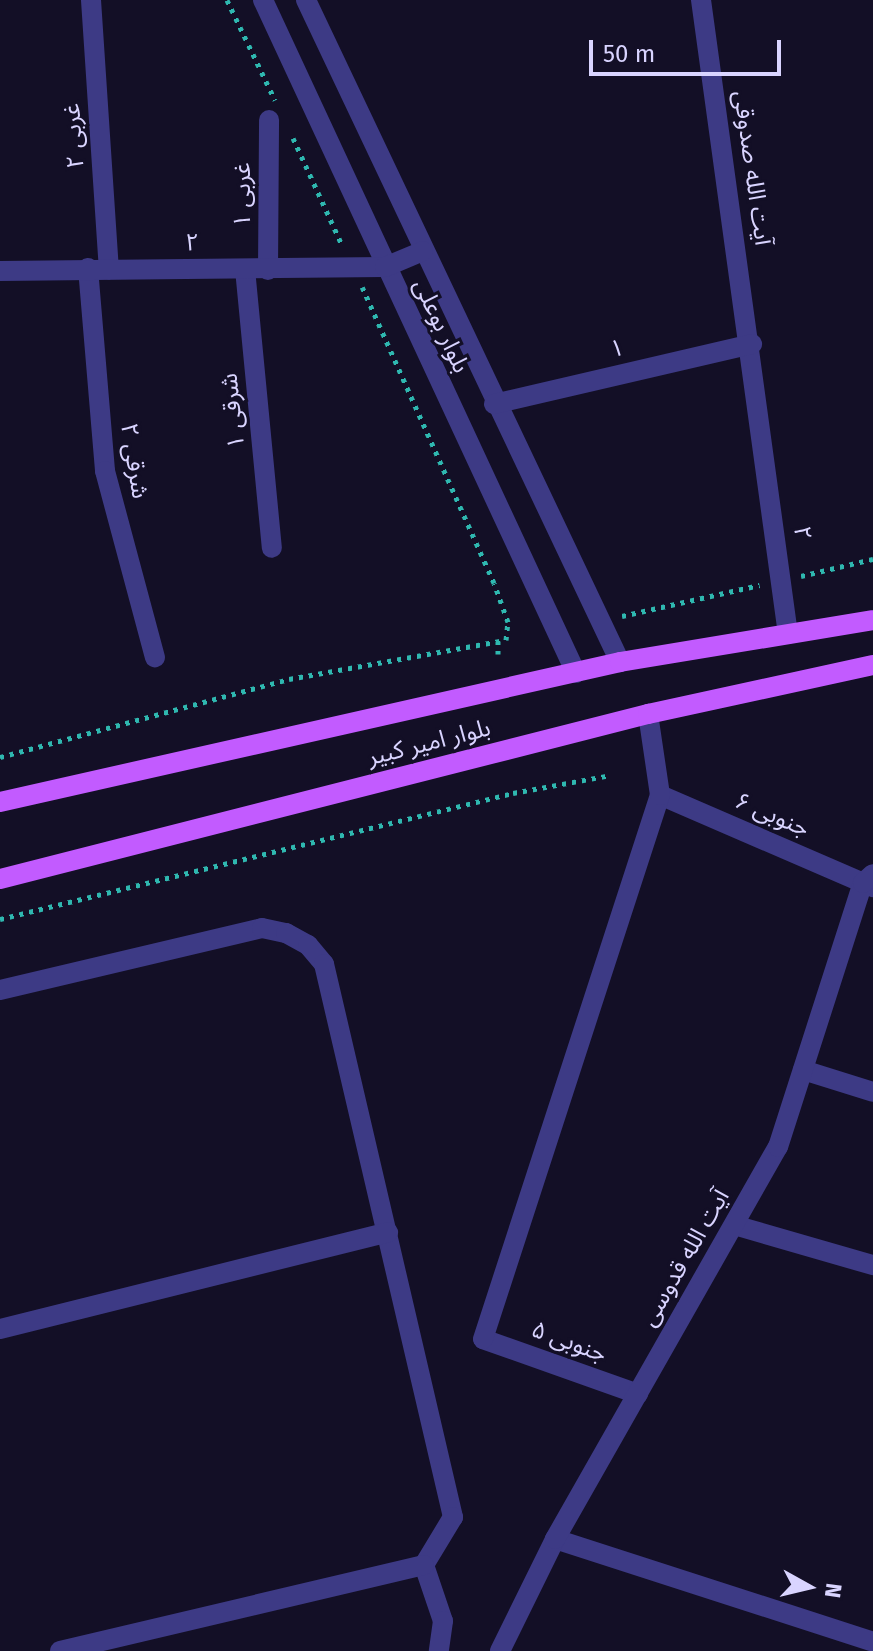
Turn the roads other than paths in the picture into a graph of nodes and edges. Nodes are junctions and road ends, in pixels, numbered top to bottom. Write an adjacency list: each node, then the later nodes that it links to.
1 (91, 0): 9 (street, غربی ۲)
2 (263, 0): 7 (street, بلوار بوعلی)
3 (306, 0): 6 (street, بلوار بوعلی)
4 (701, 0): 13 (street, آیت الله صدوقی)
5 (276, 118): 11 (street, غربی ۱)
6 (423, 251): 7 (street); 14 (street, بلوار بوعلی)
7 (385, 267): 11 (street, ۲); 21 (street, بلوار بوعلی)
8 (88, 268): 9 (street, ۲); 12 (street, ۲); 18 (street, شرقی ۲)
9 (109, 269): 10 (street, ۲)
10 (245, 269): 11 (street, ۲); 15 (street, شرقی ۱)
11 (268, 270)
12 (0, 271)
13 (752, 344): 14 (street, ۱); 17 (street, ۲)
14 (494, 404): 19 (street, بلوار بوعلی)
15 (272, 548)
16 (873, 620): 17 (main road, بلوار امیر کبیر)
17 (788, 634): 19 (main road, بلوار امیر کبیر)
18 (155, 657)
19 (620, 662): 21 (main road, بلوار امیر کبیر)
20 (873, 665): 22 (main road, بلوار امیر کبیر)
21 (576, 673): 24 (main road, بلوار امیر کبیر)
22 (648, 714): 23 (street); 25 (main road, بلوار امیر کبیر)
23 (660, 795): 26 (street, ۶ جنوبی); 34 (street, ۵ جنوبی)
24 (0, 802)
25 (0, 879)
26 (870, 881): 28 (street, آیت الله قدوسی)
27 (0, 990): 31 (street)
28 (803, 1070): 29 (street); 30 (street, آیت الله قدوسی)
29 (873, 1092)
30 (734, 1225): 32 (street); 34 (street, آیت الله قدوسی)
31 (388, 1232): 33 (street); 36 (street)
32 (873, 1265)
33 (0, 1329)
34 (638, 1394): 35 (street, آیت الله قدوسی)
35 (555, 1539): 37 (street); 40 (street, آیت الله قدوسی)
36 (424, 1565): 38 (street); 39 (street)
37 (873, 1642)
38 (60, 1651)
39 (439, 1651)
40 (500, 1651)

